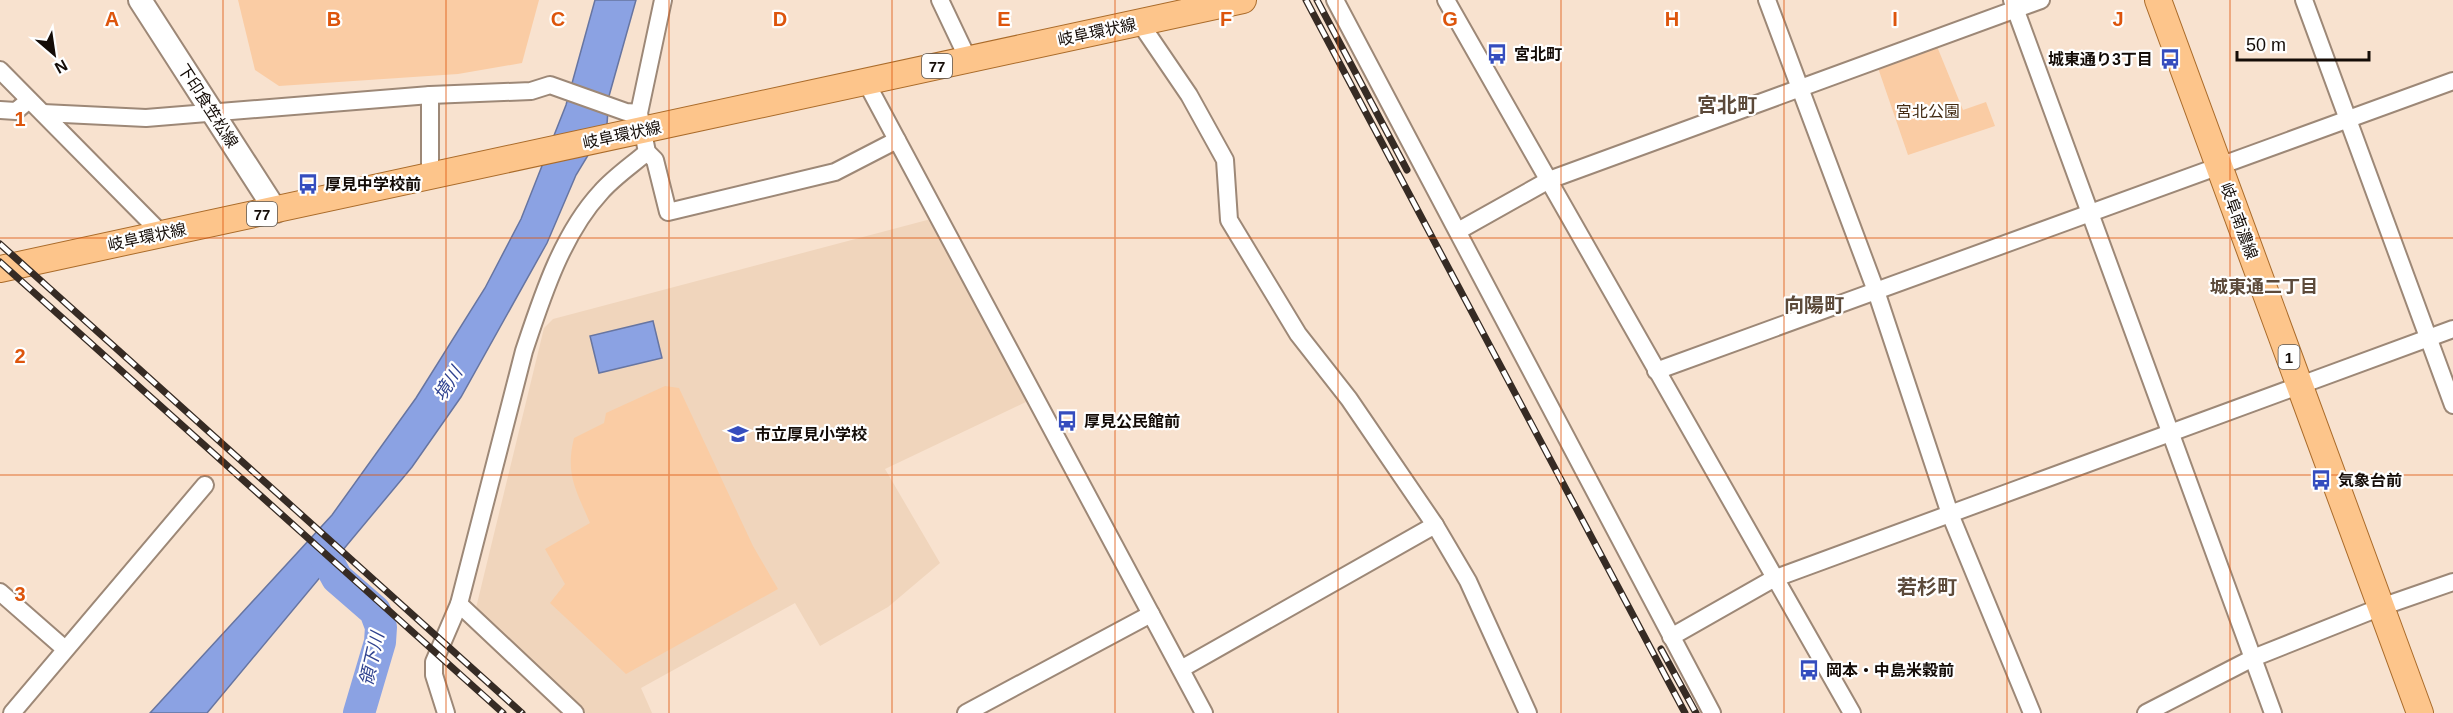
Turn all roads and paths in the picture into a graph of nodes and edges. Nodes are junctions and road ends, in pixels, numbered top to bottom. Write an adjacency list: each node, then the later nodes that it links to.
1 (140, 0): 21 (main road, 下印食笠松線)
2 (663, 0): 24 (street)
3 (940, 0): 13 (street)
4 (1243, 0): 12 (main road, 岐阜環状線 / 77)
5 (1335, 0): 31 (street)
6 (1446, 0): 28 (street)
7 (1767, 0): 17 (street)
8 (2041, 0): 11 (street)
9 (2158, 0): 26 (main road, 岐阜南濃線 / 1)
10 (2304, 0): 23 (street)
11 (2014, 5): 17 (street); 30 (street)
12 (1140, 23): 13 (main road, 岐阜環状線 / 77); 43 (street)
13 (968, 59): 16 (main road, 岐阜環状線 / 77)
14 (0, 70): 19 (street)
15 (2453, 81): 23 (street)
16 (866, 82): 24 (main road, 岐阜環状線 / 77); 25 (street)
17 (1800, 88): 28 (street); 34 (street)
18 (430, 95): 21 (street); 24 (street); 27 (street)
19 (29, 100): 20 (street); 22 (street)
20 (0, 110)
21 (213, 112): 22 (street); 29 (main road, 下印食笠松線)
22 (43, 113): 32 (street)
23 (2348, 119): 26 (street); 36 (street)
24 (637, 128): 25 (street); 27 (main road, 岐阜環状線 / 77); 47 (street)
25 (897, 140): 49 (street)
26 (2219, 166): 30 (street); 38 (main road, 岐阜南濃線 / 1)
27 (430, 177): 29 (main road, 岐阜環状線 / 77)
28 (1549, 180): 31 (street); 37 (street)
29 (276, 211): 32 (main road, 岐阜環状線 / 77)
30 (2090, 213): 34 (street); 40 (street)
31 (1458, 231): 50 (street)
32 (162, 234): 33 (main road, 岐阜環状線 / 77)
33 (0, 269)
34 (1876, 291): 37 (street); 42 (street)
35 (2453, 329): 36 (street)
36 (2428, 338): 38 (street); 39 (street)
37 (1656, 371): 44 (street)
38 (2299, 385): 40 (street); 48 (main road, 岐阜南濃線 / 1)
39 (2453, 405)
40 (2171, 433): 42 (street); 52 (street)
41 (205, 485): 51 (street)
42 (1950, 514): 44 (street); 62 (street)
43 (1435, 525): 53 (street); 54 (street)
44 (1773, 579): 50 (street); 61 (street)
45 (2453, 582): 48 (street)
46 (0, 592): 51 (street)
47 (459, 604): 56 (street); 57 (street)
48 (2381, 607): 52 (street); 65 (main road, 岐阜南濃線 / 1)
49 (1151, 614): 53 (street); 58 (street)
50 (1671, 637): 60 (street)
51 (65, 649): 55 (street)
52 (2253, 658): 63 (street); 64 (street)
53 (1180, 669): 59 (street)
54 (1525, 712)
55 (12, 713)
56 (446, 713)
57 (575, 713)
58 (966, 713)
59 (1204, 713)
60 (1712, 713)
61 (1852, 713)
62 (2032, 713)
63 (2146, 713)
64 (2273, 713)
65 (2420, 713)

